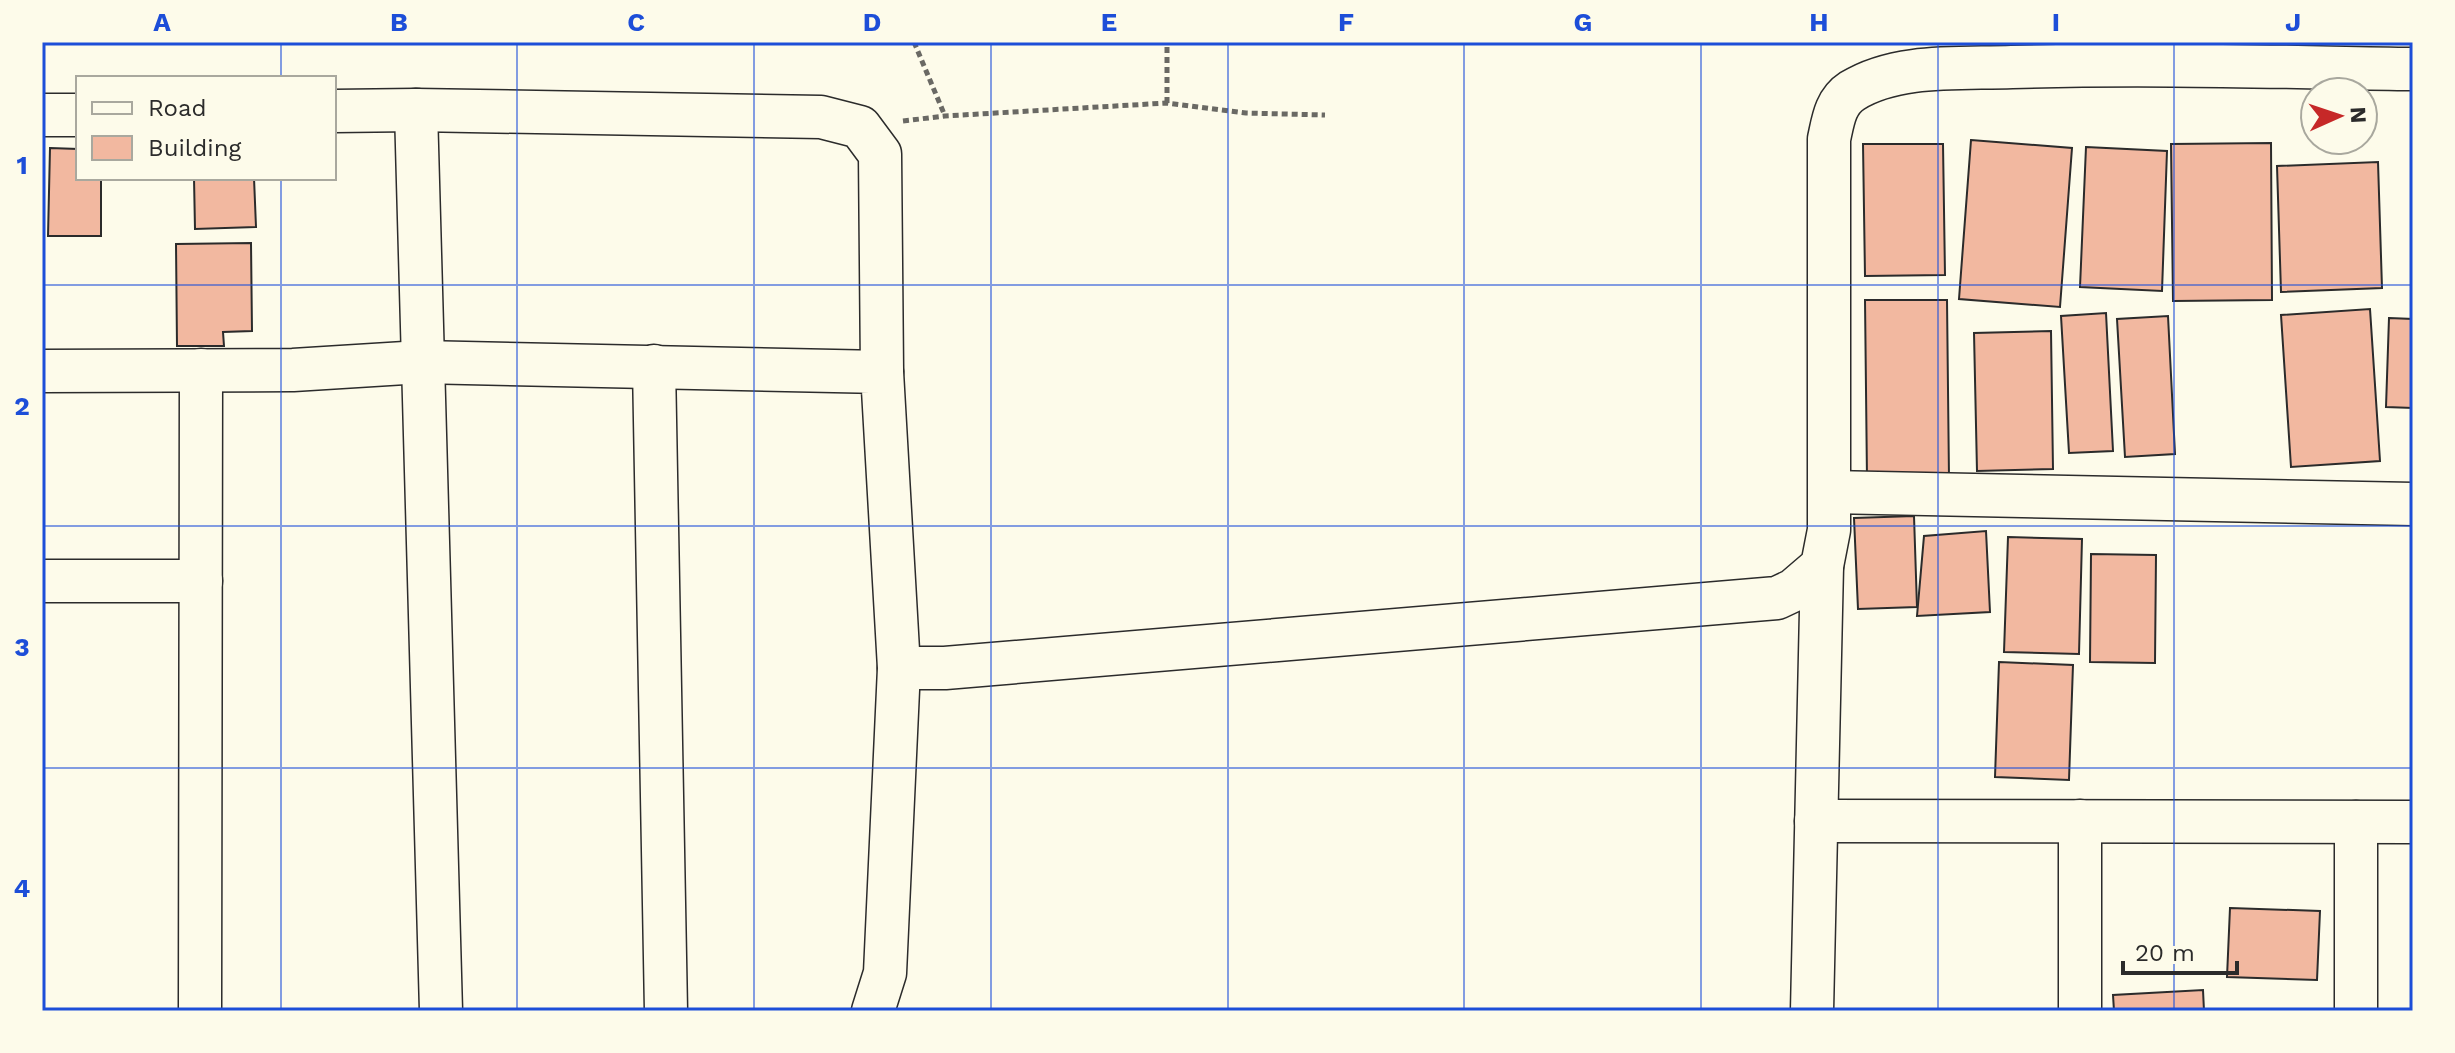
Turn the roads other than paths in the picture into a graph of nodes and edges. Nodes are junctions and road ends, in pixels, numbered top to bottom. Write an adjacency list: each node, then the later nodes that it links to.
1 (2413, 69): 11 (street)
2 (416, 110): 3 (street); 6 (street); 10 (street)
3 (336, 111)
4 (42, 115): 5 (street)
5 (76, 115)
6 (421, 362): 7 (street); 8 (street); 22 (street)
7 (654, 366): 10 (street); 23 (street)
8 (201, 370): 9 (street); 15 (street)
9 (42, 371)
10 (882, 372): 16 (street)
11 (1830, 492): 12 (street); 13 (street)
12 (2413, 504)
13 (1822, 566): 16 (street); 17 (street)
14 (42, 581): 15 (street)
15 (201, 581): 21 (street)
16 (899, 668): 24 (street)
17 (1816, 821): 18 (street); 25 (street)
18 (2080, 821): 19 (street); 26 (street)
19 (2356, 822): 20 (street); 27 (street)
20 (2413, 822)
21 (200, 1011)
22 (441, 1011)
23 (666, 1011)
24 (873, 1011)
25 (1812, 1011)
26 (2080, 1011)
27 (2356, 1011)

